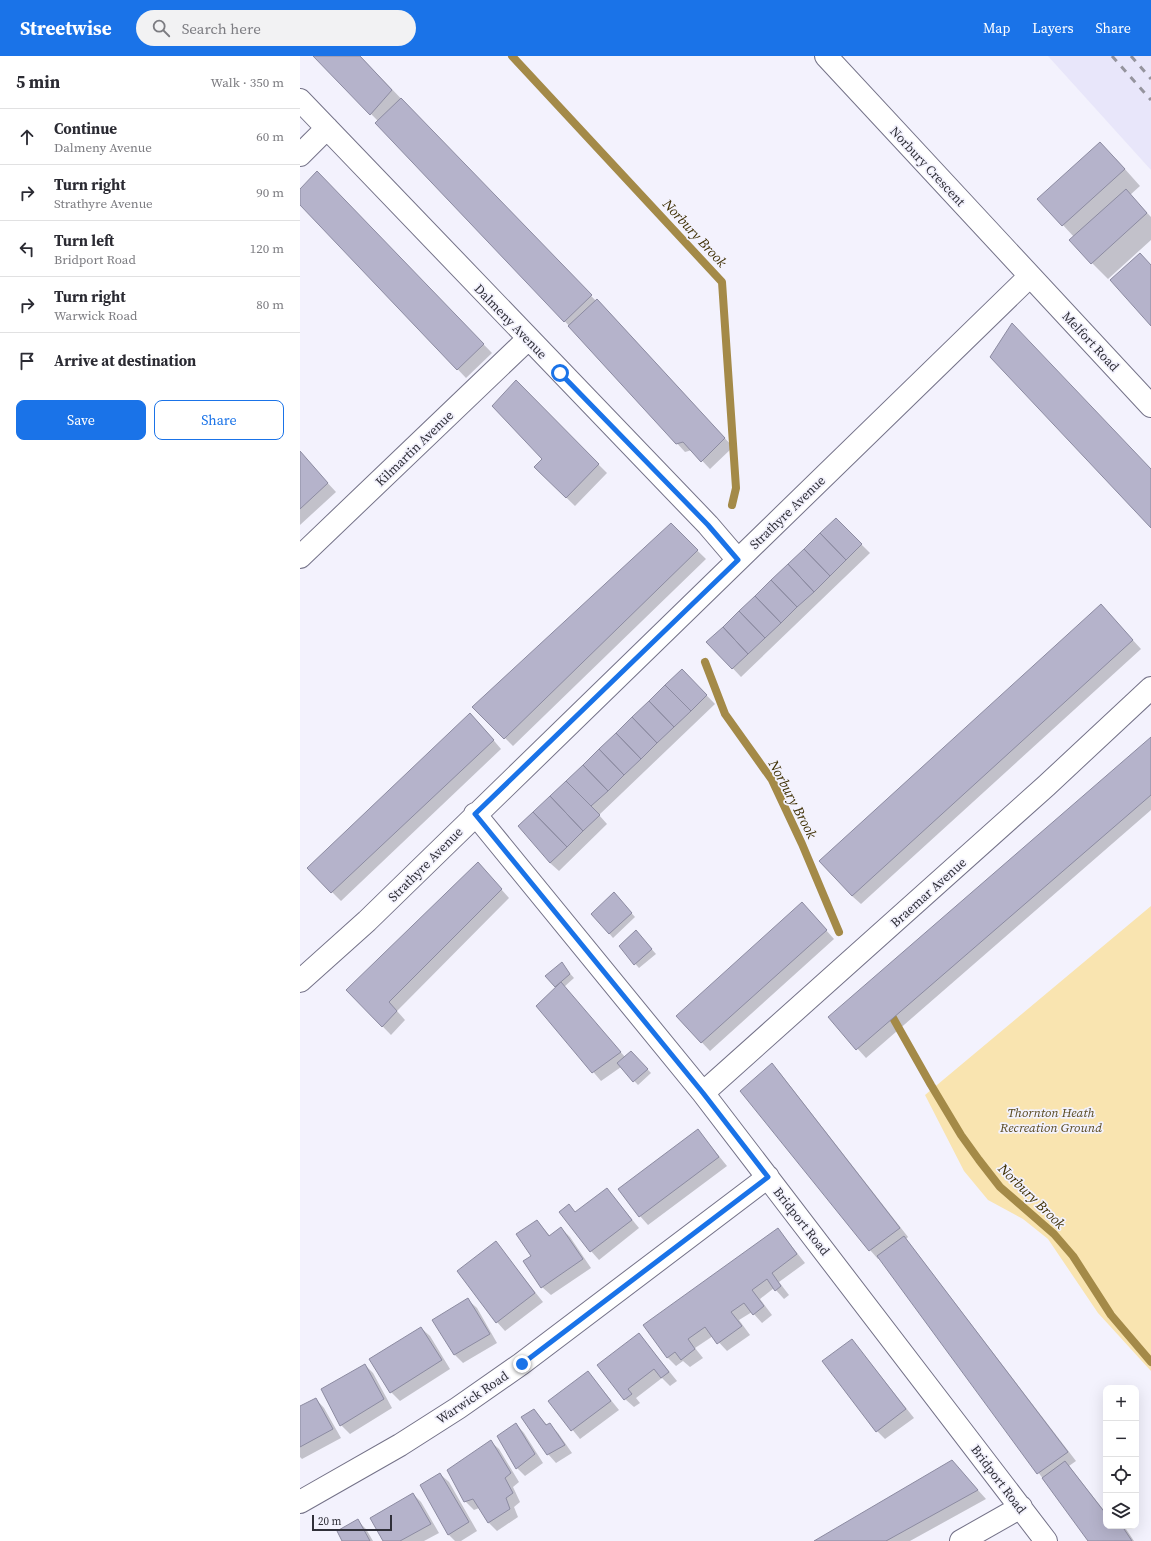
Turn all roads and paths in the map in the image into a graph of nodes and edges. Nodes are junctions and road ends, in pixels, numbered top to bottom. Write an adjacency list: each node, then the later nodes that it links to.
1 (826, 56): 5 (street, Norbury Crescent)
2 (300, 100): 3 (street, Dalmeny Avenue)
3 (327, 128): 4 (street); 6 (street, Dalmeny Avenue)
4 (300, 155)
5 (1030, 276): 7 (street, Melfort Road); 9 (street, Strathyre Avenue)
6 (528, 339): 8 (street, Kilmartin Avenue); 9 (street, Dalmeny Avenue)
7 (1151, 406)
8 (300, 557)
9 (738, 560): 11 (street, Strathyre Avenue)
10 (1151, 688): 13 (street, Braemar Avenue)
11 (475, 814): 12 (street, Strathyre Avenue); 13 (street, Bridport Road)
12 (300, 980)
13 (703, 1093): 14 (street, Bridport Road)
14 (768, 1177): 15 (street, Warwick Road); 16 (street, Bridport Road)
15 (300, 1502)
16 (1021, 1507): 17 (street); 18 (street, Bridport Road)
17 (961, 1541)
18 (1046, 1541)

